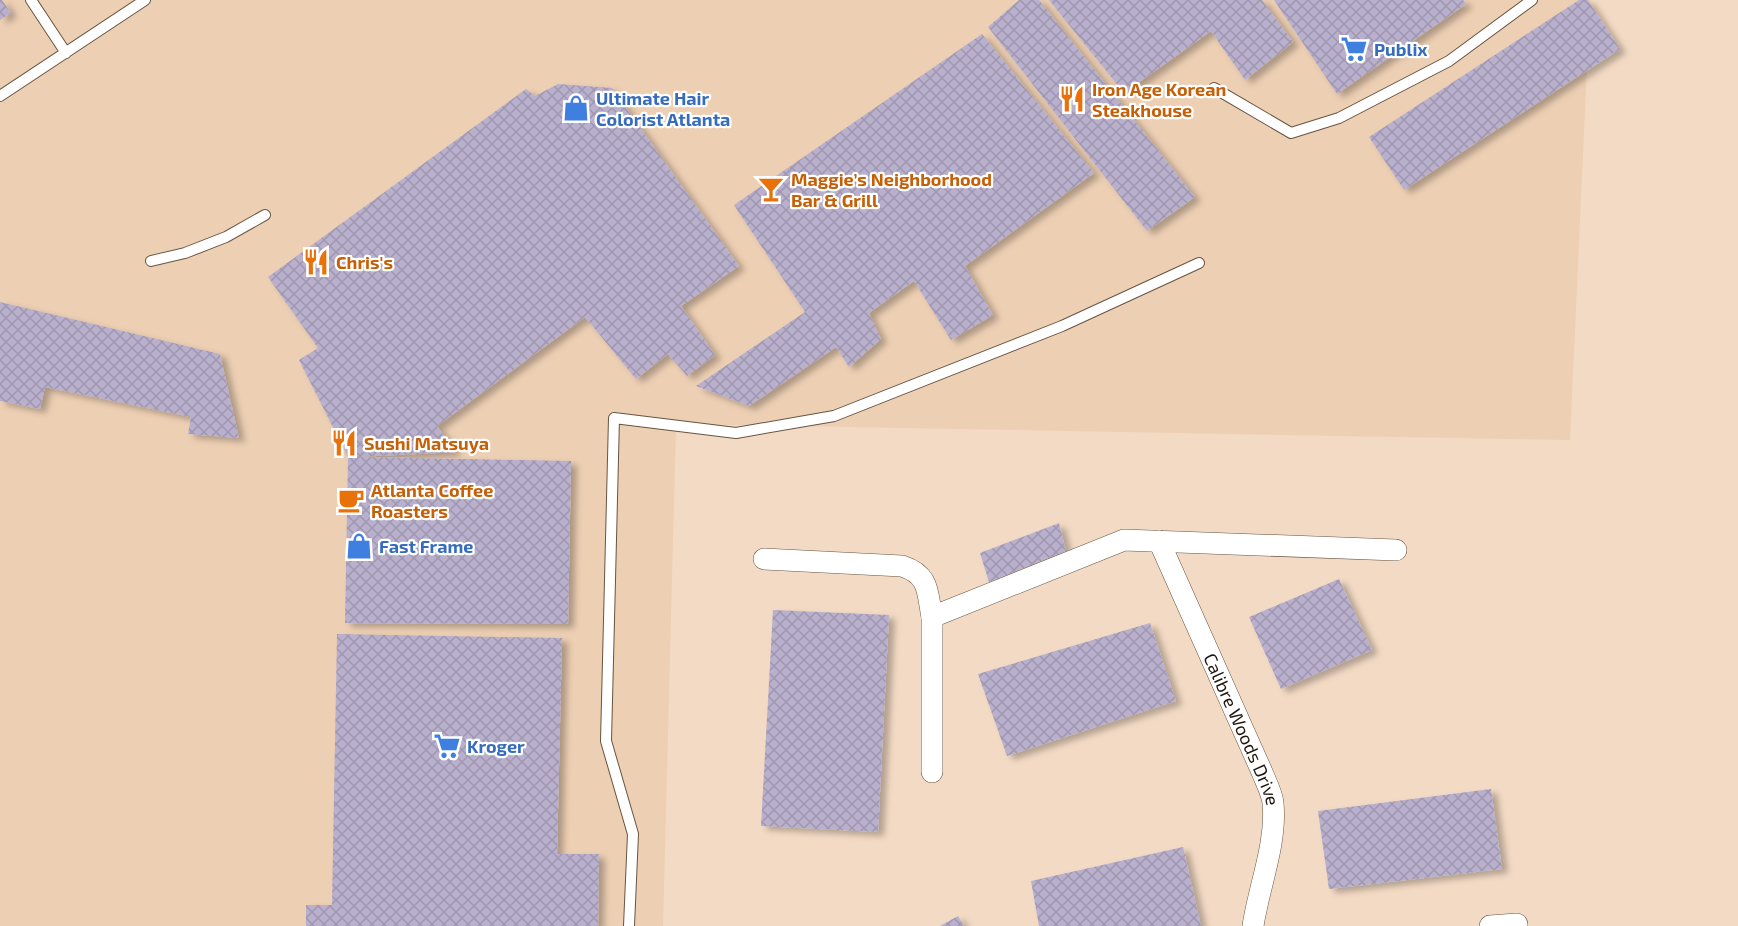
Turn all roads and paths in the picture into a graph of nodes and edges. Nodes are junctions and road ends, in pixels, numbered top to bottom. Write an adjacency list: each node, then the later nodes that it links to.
1 (31, 0): 4 (lane)
2 (145, 0): 4 (lane)
3 (1532, 0): 5 (lane)
4 (66, 53): 6 (lane)
5 (1214, 88)
6 (0, 96)
7 (265, 215): 8 (lane)
8 (151, 261)
9 (1199, 263): 15 (lane)
10 (1159, 541): 11 (street); 13 (street); 16 (street, Calibre Woods Drive)
11 (1396, 550)
12 (764, 560): 13 (street)
13 (932, 617): 14 (street)
14 (932, 772)
15 (629, 926)
16 (1252, 926)
17 (1490, 926): 18 (street)
18 (1517, 926)

